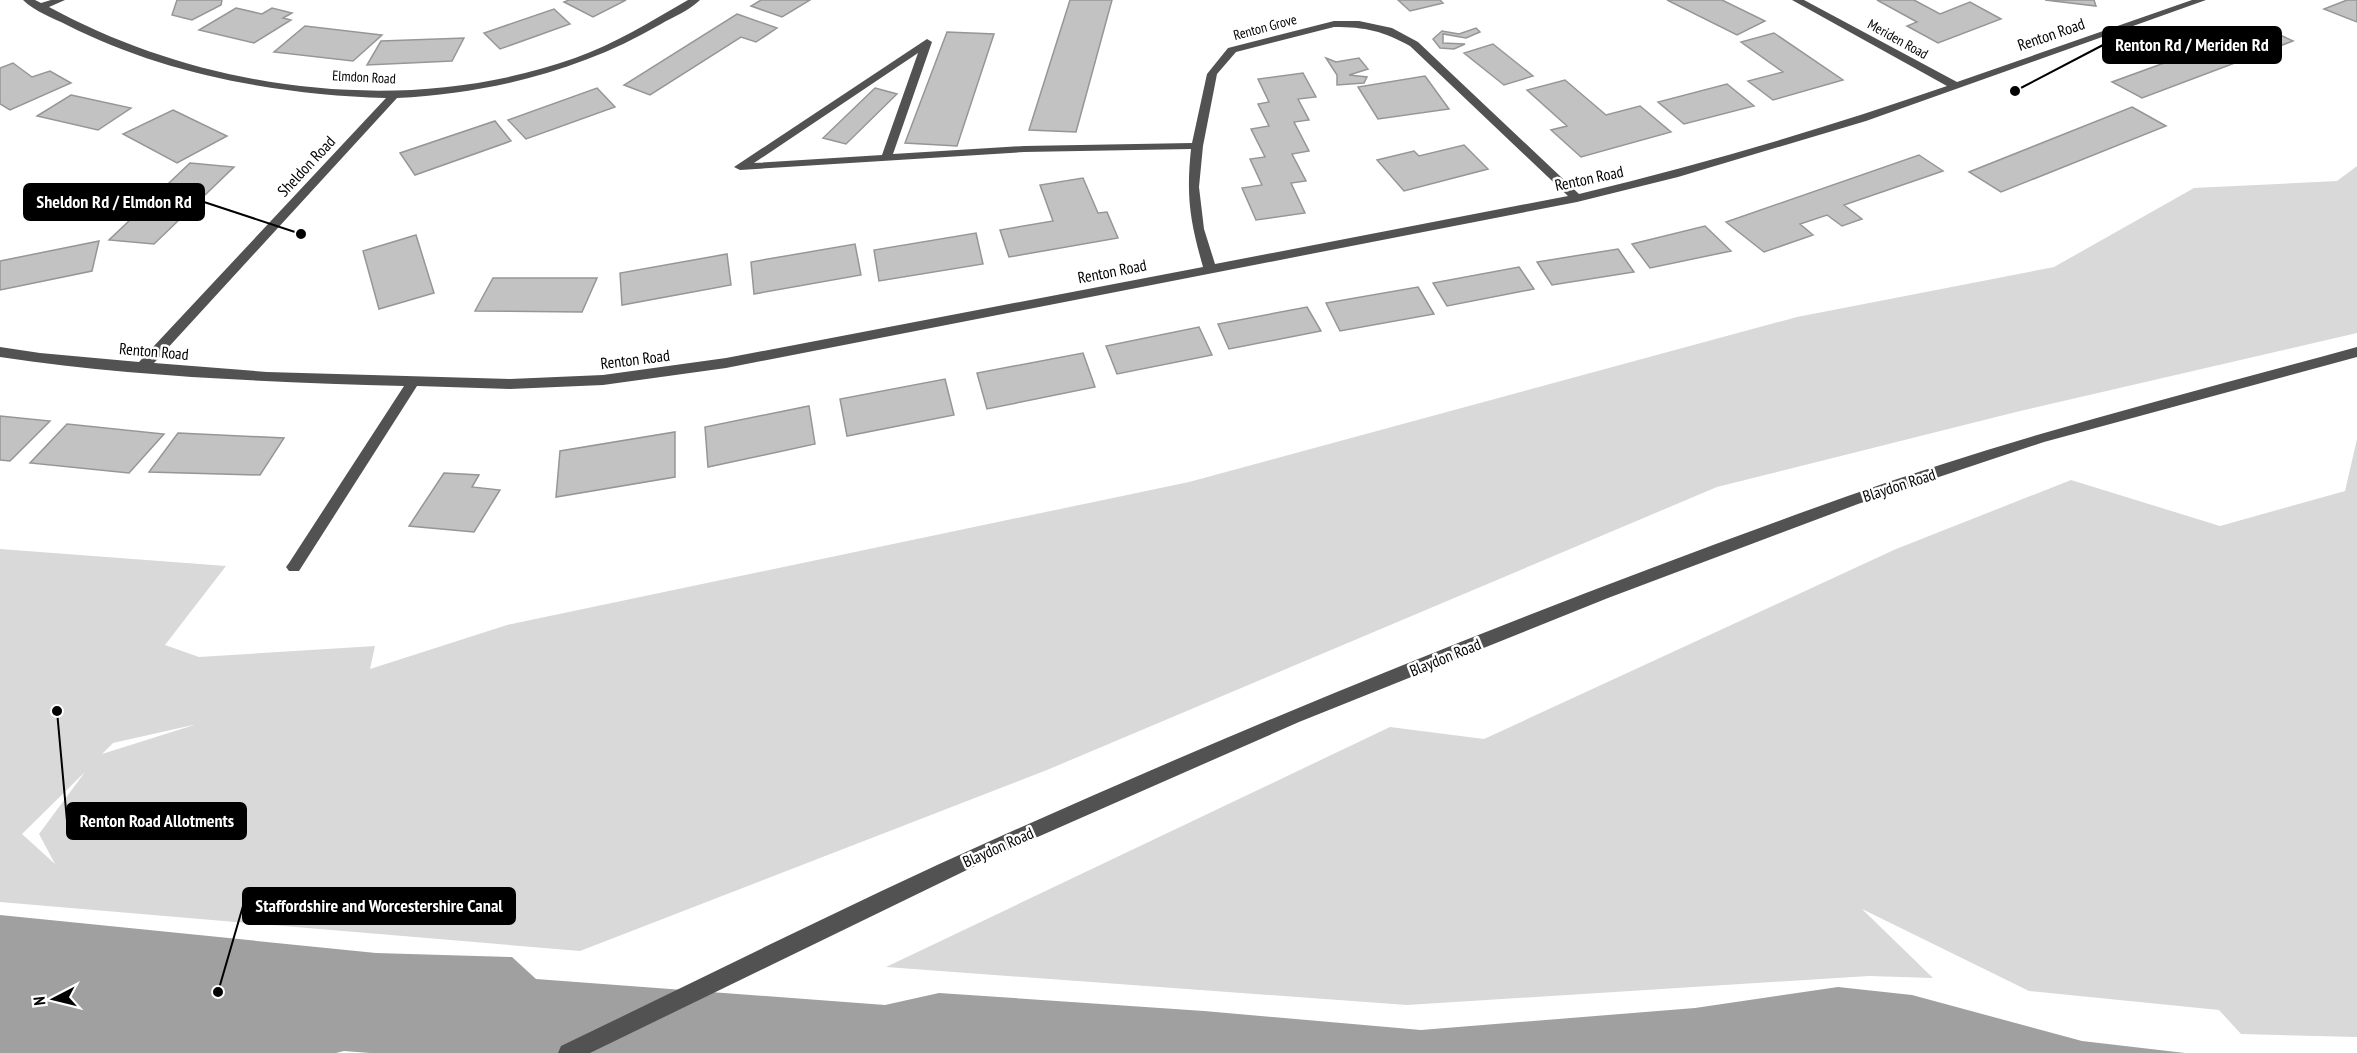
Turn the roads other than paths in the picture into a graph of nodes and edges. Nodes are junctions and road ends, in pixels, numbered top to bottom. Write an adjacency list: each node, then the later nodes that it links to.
1 (28, 0): 6 (street, Elmdon Road)
2 (60, 0): 6 (street)
3 (695, 0): 8 (street, Elmdon Road)
4 (1797, 0): 7 (street, Meriden Road)
5 (2201, 0): 7 (street, Renton Road)
6 (41, 8): 8 (street, Elmdon Road)
7 (1954, 85): 11 (street, Renton Road)
8 (395, 94): 15 (street, Sheldon Road)
9 (1197, 146): 10 (street); 11 (street, Renton Grove); 12 (street, Renton Grove)
10 (886, 158): 10 (street)
11 (1577, 198): 12 (street, Renton Road)
12 (1210, 269): 16 (street, Renton Road)
13 (0, 352): 15 (street, Renton Road)
14 (2357, 352): 18 (street, Blaydon Road)
15 (143, 366): 16 (street, Renton Road)
16 (413, 382): 17 (street)
17 (294, 567)
18 (568, 1053)

